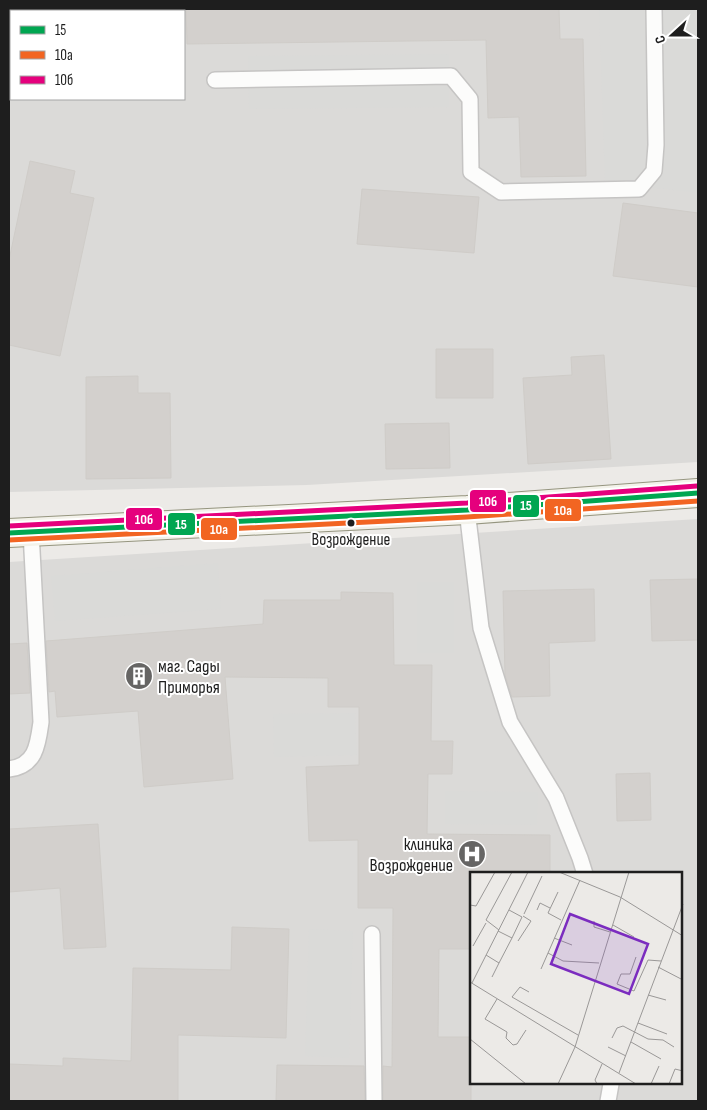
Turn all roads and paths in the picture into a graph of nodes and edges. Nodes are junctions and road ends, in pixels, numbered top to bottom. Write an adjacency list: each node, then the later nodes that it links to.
1 (654, 9): 2 (lane)
2 (215, 80)
3 (698, 494): 4 (main road)
4 (468, 510): 5 (main road); 7 (lane)
5 (20, 533): 6 (lane)
6 (9, 769)
7 (584, 872)
8 (372, 934): 10 (lane)
9 (611, 1085): 11 (lane)
10 (374, 1101)
11 (608, 1101)

